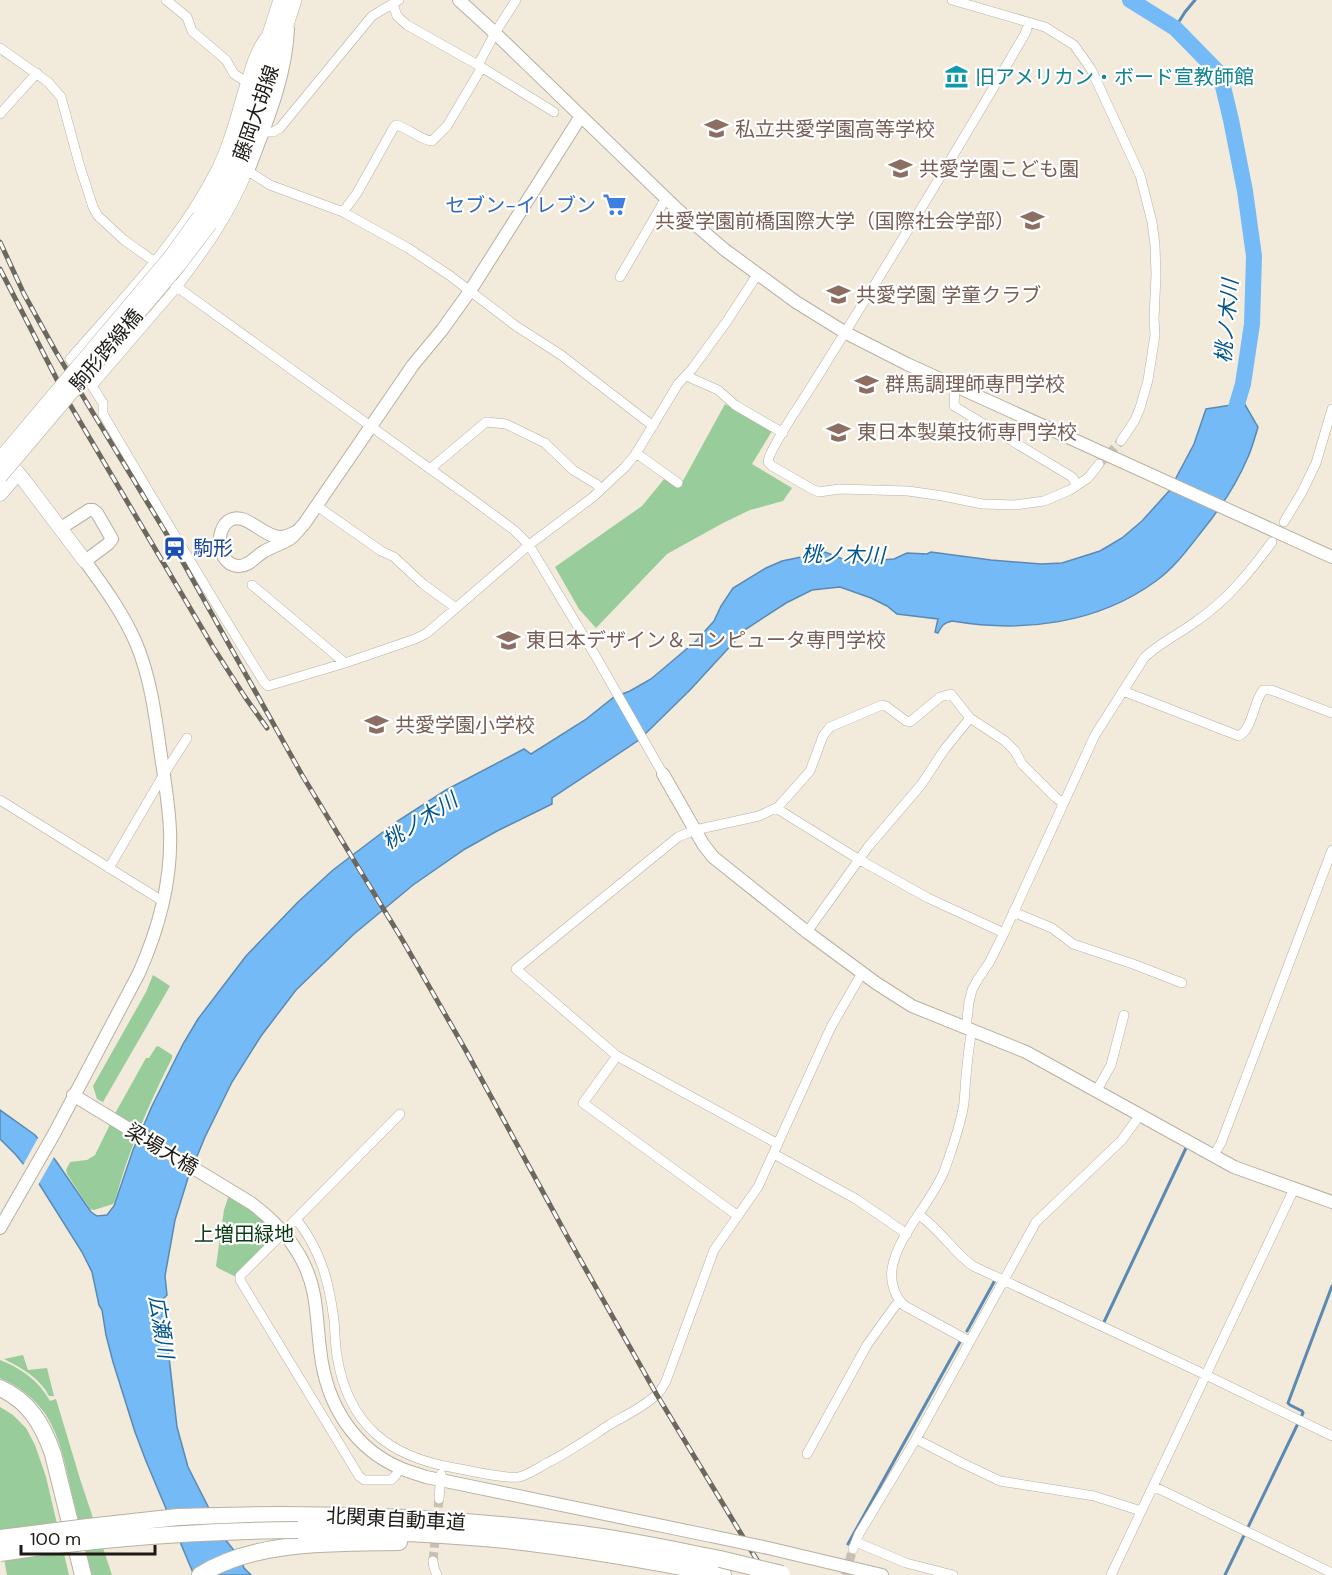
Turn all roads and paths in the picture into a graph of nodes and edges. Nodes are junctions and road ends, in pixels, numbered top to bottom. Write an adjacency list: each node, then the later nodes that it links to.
1 (166, 0): 15 (street)
2 (281, 0): 10 (main road, 藤岡大胡線)
3 (294, 0): 8 (main road, 藤岡大胡線)
4 (459, 0): 11 (street)
5 (516, 0): 11 (street)
6 (952, 0): 9 (street)
7 (396, 2): 13 (street); 19 (street)
8 (289, 19): 19 (street); 23 (main road, 藤岡大胡線)
9 (1028, 23): 29 (street); 37 (street)
10 (271, 33): 15 (street); 23 (main road, 藤岡大胡線)
11 (495, 33): 13 (street); 18 (street)
12 (0, 48): 14 (street)
13 (480, 66): 16 (street); 22 (street)
14 (37, 73): 17 (street); 24 (street)
15 (247, 79): 24 (street)
16 (554, 112)
17 (0, 114)
18 (581, 116): 21 (street); 28 (street)
19 (263, 132): 20 (street)
20 (248, 171): 22 (street); 27 (street)
21 (666, 198): 25 (street); 26 (street)
22 (343, 212): 28 (street)
23 (205, 220): 39 (main road, 駒形跨線橋, bridge); 43 (main road, 駒形跨線橋, bridge)
24 (155, 262): 27 (street); 31 (street)
25 (758, 275): 29 (street); 30 (street)
26 (620, 276)
27 (177, 287): 31 (street); 35 (street)
28 (470, 291): 34 (street); 35 (street)
29 (846, 333): 32 (street); 36 (street)
30 (687, 375): 34 (street); 36 (street)
31 (92, 386): 58 (street)
32 (956, 386): 45 (street); 54 (street)
33 (1332, 408): 49 (street)
34 (653, 426): 38 (street)
35 (371, 427): 41 (street); 48 (street)
36 (783, 433): 45 (street)
37 (1121, 441)
38 (636, 453): 44 (street); 46 (street)
39 (0, 459): 42 (main road)
40 (1099, 464): 45 (street)
41 (430, 469): 46 (street); 53 (street)
42 (18, 473): 47 (main road); 50 (main road)
43 (0, 476)
44 (678, 483)
45 (1077, 485)
46 (601, 489): 53 (street)
47 (0, 494)
48 (317, 506): 51 (street); 57 (street)
49 (1284, 522)
50 (61, 528): 55 (main road); 55 (street)
51 (298, 531): 51 (street)
52 (1272, 542): 59 (street)
53 (529, 544): 57 (street); 64 (street)
54 (1332, 557)
55 (85, 561): 63 (street)
56 (252, 585): 58 (street)
57 (456, 608): 58 (street)
58 (345, 663)
59 (1123, 691): 60 (street); 66 (street)
60 (1332, 712)
61 (970, 718): 66 (street); 67 (street); 70 (street)
62 (187, 738): 63 (street)
63 (164, 774): 71 (street); 72 (street)
64 (663, 774): 68 (street)
65 (0, 800): 71 (street)
66 (1064, 803): 73 (street)
67 (776, 808): 68 (street); 70 (street)
68 (695, 830): 74 (street); 80 (street)
69 (1332, 850): 87 (street)
70 (858, 859): 74 (street); 75 (street)
71 (109, 868): 72 (street)
72 (164, 902): 82 (street)
73 (1013, 912): 75 (street); 77 (street)
74 (807, 932): 76 (street)
75 (1004, 933): 79 (street)
76 (862, 972): 79 (street); 85 (street)
77 (1182, 983)
78 (1124, 1015): 81 (street)
79 (969, 1029): 81 (street); 90 (street)
80 (617, 1056): 85 (street); 91 (street)
81 (1097, 1090): 84 (street)
82 (73, 1095): 92 (street); 105 (street, 梁場大橋)
83 (400, 1114): 104 (street)
84 (1140, 1115): 87 (street); 95 (street)
85 (778, 1144): 86 (street)
86 (774, 1154): 91 (street); 93 (street)
87 (1213, 1156): 88 (street)
88 (1294, 1189): 89 (street); 98 (street)
89 (1332, 1202)
90 (920, 1215): 93 (street); 95 (street)
91 (738, 1216): 104 (street)
92 (0, 1228)
93 (907, 1234): 96 (street)
94 (279, 1237): 105 (street)
95 (1003, 1281): 97 (street); 98 (street)
96 (900, 1302): 97 (street); 103 (street)
97 (969, 1341): 102 (street)
98 (1206, 1375): 101 (street); 107 (street)
99 (0, 1388): 121 (highway)
100 (0, 1398): 120 (highway)
101 (1332, 1436)
102 (916, 1439): 109 (street); 125 (street)
103 (807, 1454)
104 (443, 1466): 106 (street)
105 (400, 1468): 106 (street, 梁場大橋)
106 (441, 1481): 108 (street); 124 (street, 梁場大橋, bridge)
107 (1152, 1486): 109 (street); 118 (street)
108 (439, 1499)
109 (1141, 1511): 126 (street)
110 (178, 1517): 111 (highway, 北関東自動車道); 112 (highway, bridge); 113 (highway, 北関東自動車道, bridge)
111 (295, 1522): 114 (highway, 北関東自動車道); 115 (highway, 北関東自動車道, bridge); 117 (highway, 北関東自動車道)
112 (0, 1527)
113 (0, 1538)
114 (580, 1549): 117 (highway, 北関東自動車道); 122 (highway)
115 (0, 1553)
116 (434, 1562): 123 (street)
117 (721, 1567): 119 (highway, 北関東自動車道, bridge)
118 (1329, 1570)
119 (785, 1574)
120 (75, 1575)
121 (83, 1575)
122 (200, 1575)
123 (437, 1575)
124 (882, 1575)
125 (953, 1575)
126 (1111, 1575)

